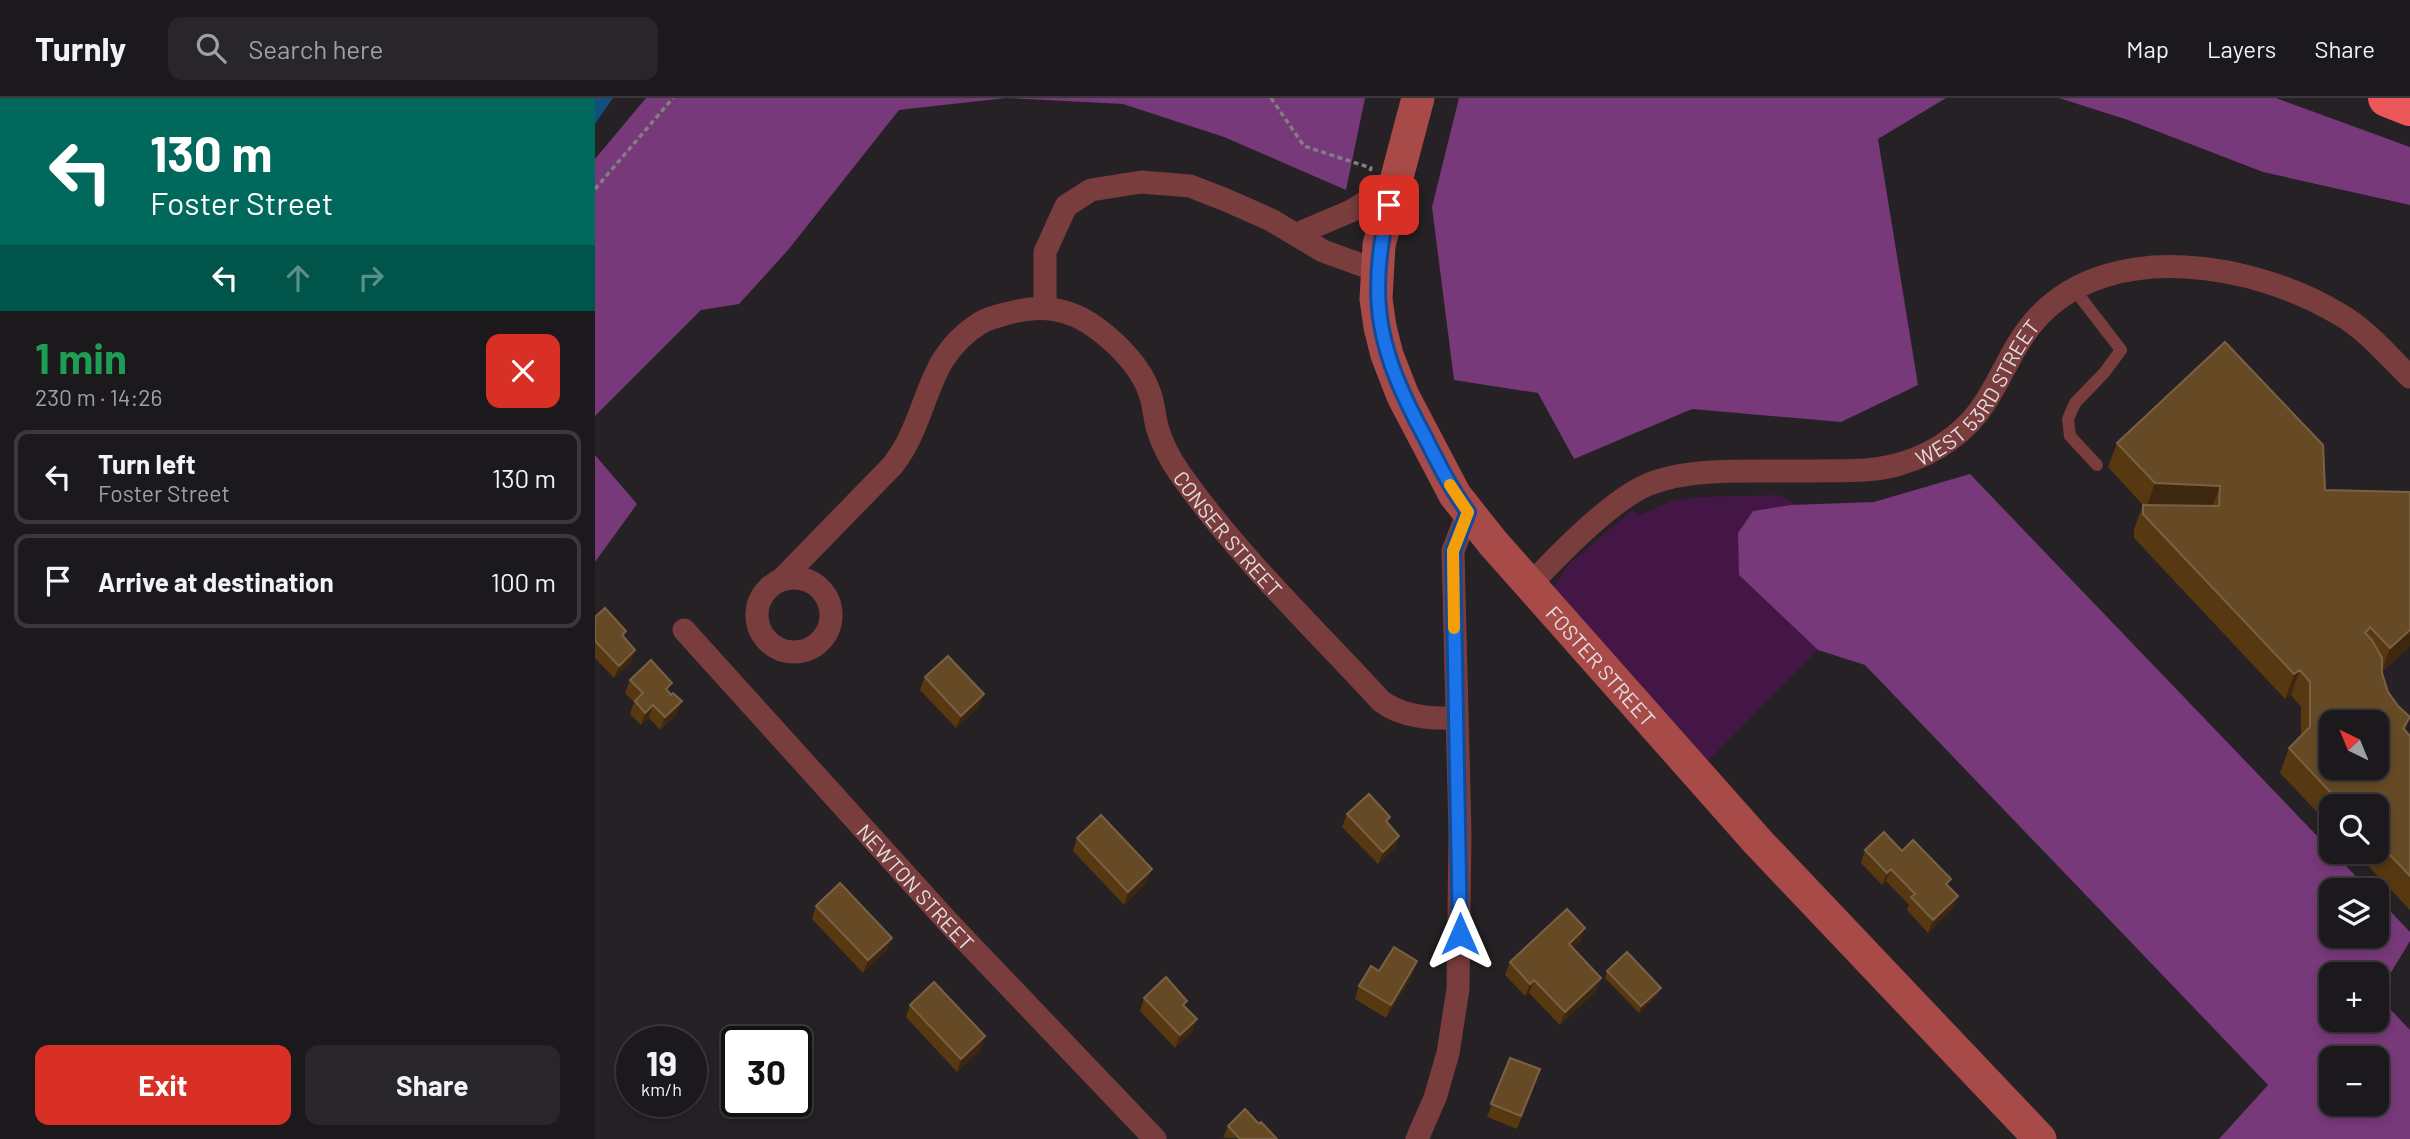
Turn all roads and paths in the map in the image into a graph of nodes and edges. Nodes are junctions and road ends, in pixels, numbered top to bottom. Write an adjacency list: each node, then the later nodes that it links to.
1 (673, 98): 6 (path)
2 (1271, 98): 7 (path)
3 (1418, 98): 7 (street, FOSTER STREET)
4 (2387, 98): 5 (highway)
5 (2410, 107)
6 (595, 189)
7 (1380, 193): 8 (street); 9 (street, FOSTER STREET)
8 (1297, 234): 9 (street); 11 (street)
9 (1378, 271): 14 (street, FOSTER STREET)
10 (2074, 289): 12 (street, WEST 53RD STREET); 13 (lane); 16 (street, WEST 53RD STREET)
11 (1045, 307): 15 (street, CONSER STREET); 18 (street, CONSER STREET)
12 (2410, 377)
13 (2097, 465)
14 (1468, 512): 16 (street, FOSTER STREET); 18 (street)
15 (781, 580)
16 (1531, 584): 21 (street, FOSTER STREET)
17 (684, 630): 19 (street, NEWTON STREET)
18 (1455, 718): 20 (street)
19 (1155, 1139)
20 (1417, 1139)
21 (2040, 1139)

